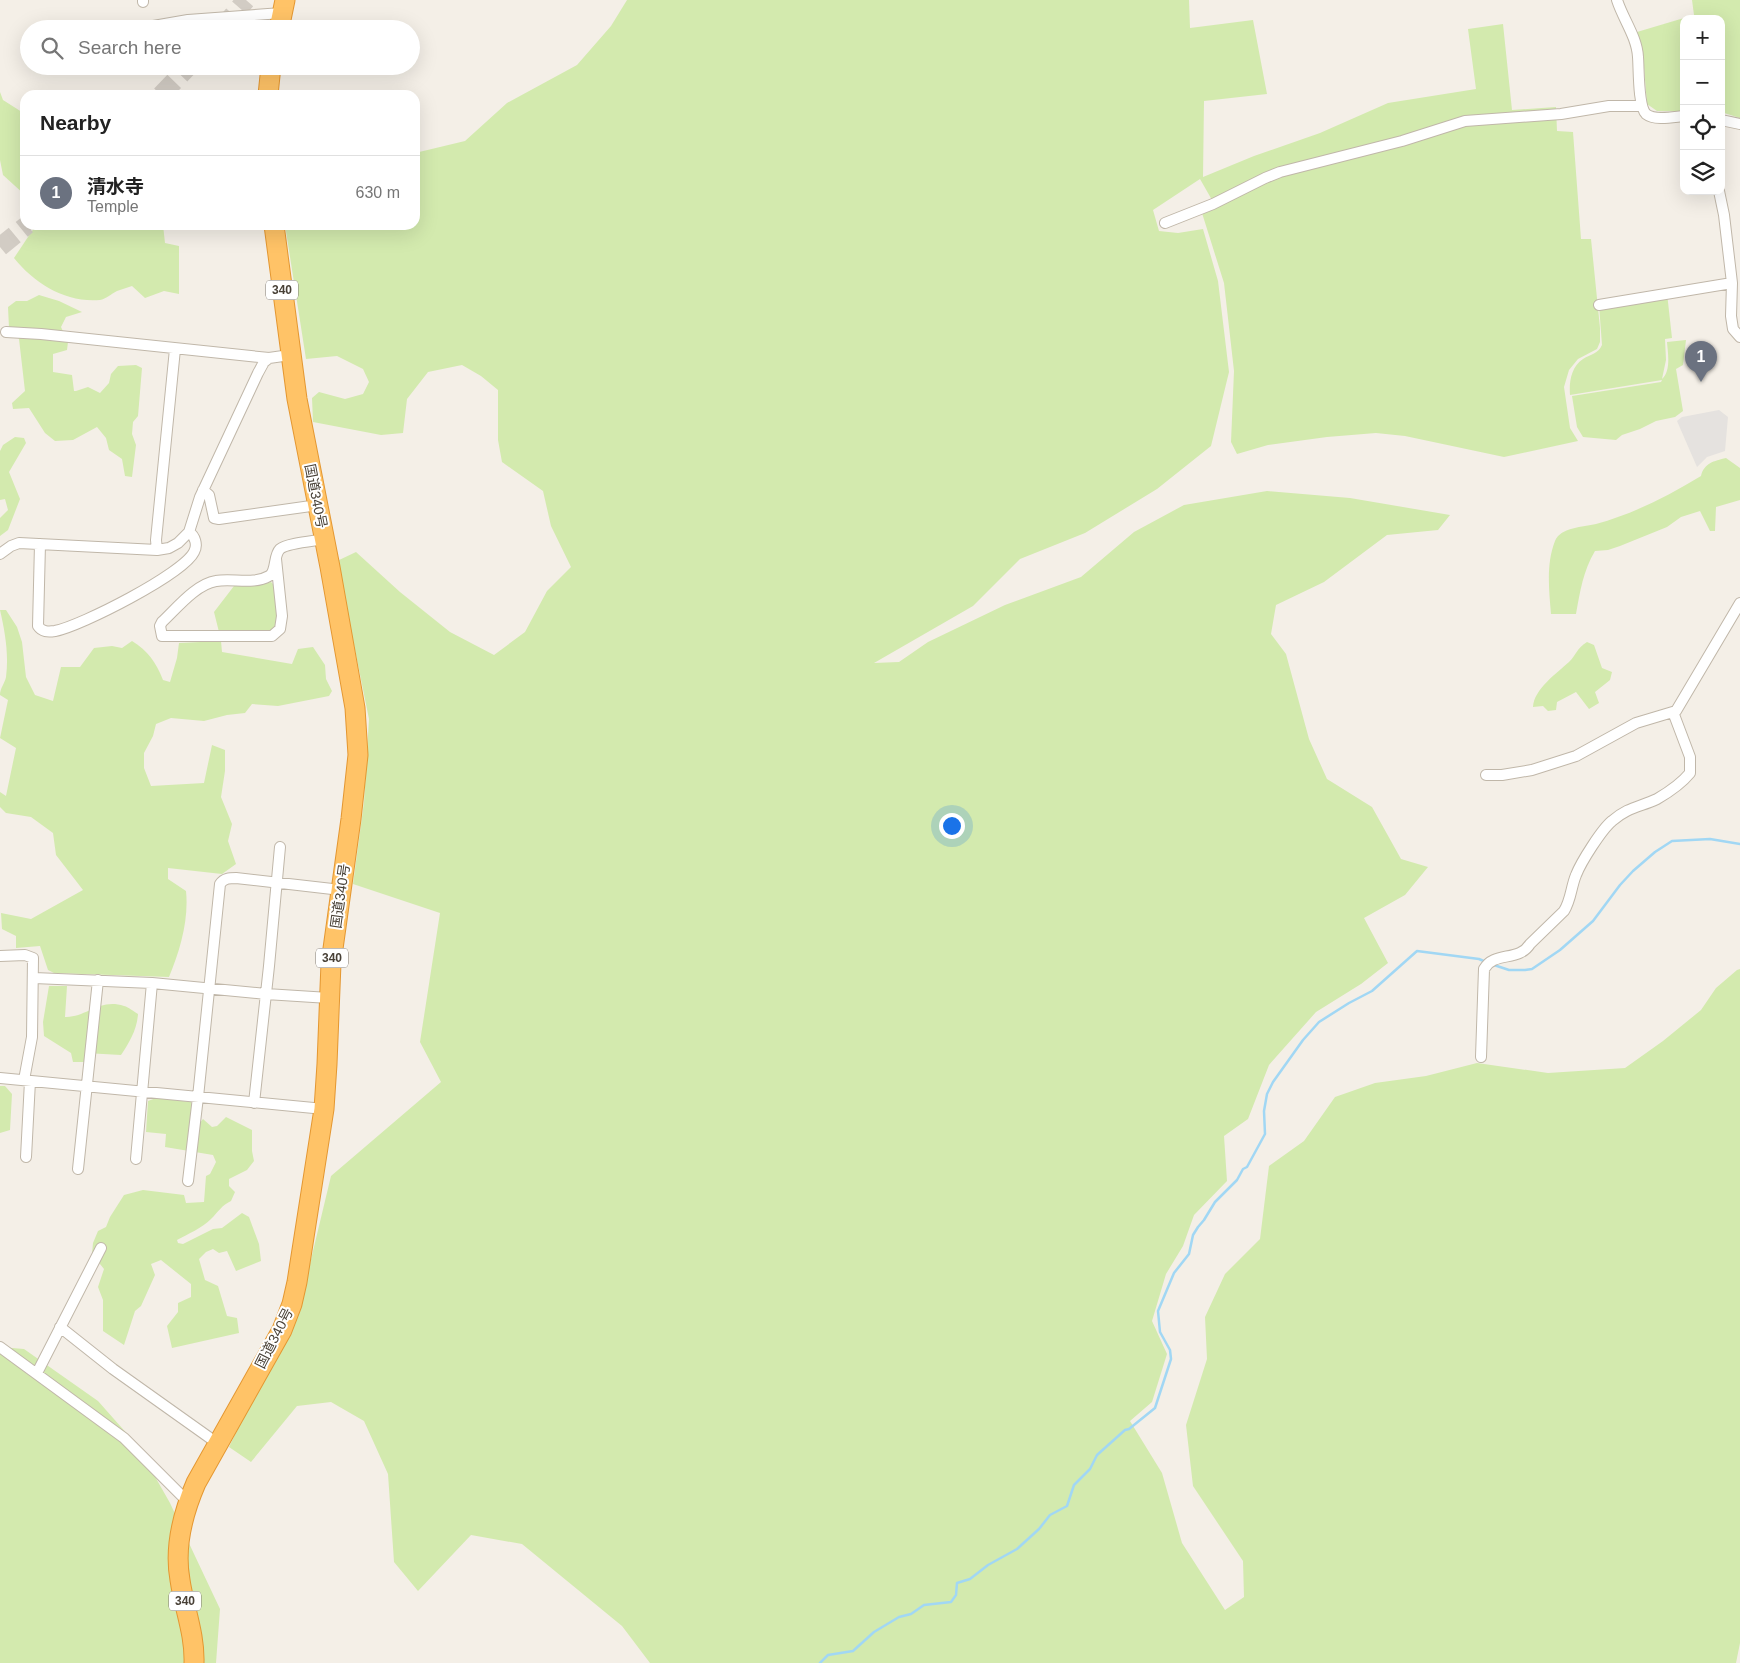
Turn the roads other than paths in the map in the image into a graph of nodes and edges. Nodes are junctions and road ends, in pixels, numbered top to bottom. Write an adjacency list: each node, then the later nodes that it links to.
1 (1617, 0): 6 (street)
2 (282, 14): 3 (street)
3 (188, 20)
4 (271, 75): 5 (highway)
5 (269, 90)
6 (1642, 106): 7 (street); 11 (street)
7 (1680, 116)
8 (1725, 121): 9 (street)
9 (1740, 124)
10 (1720, 195): 13 (street)
11 (1165, 223)
12 (275, 230): 18 (highway, 国道340号 / 340)
13 (1732, 283): 14 (street); 16 (street)
14 (1600, 305)
15 (6, 332): 17 (street)
16 (1740, 337)
17 (175, 349): 19 (street); 25 (street)
18 (290, 355): 19 (street); 21 (highway, 国道340号 / 340)
19 (268, 358): 20 (street)
20 (203, 490): 21 (street); 22 (street)
21 (318, 505): 23 (highway, 国道340号 / 340)
22 (189, 532): 24 (street); 25 (street)
23 (325, 539): 27 (street); 33 (highway, 国道340号 / 340)
24 (40, 544): 25 (street); 26 (street)
25 (157, 550)
26 (0, 554)
27 (276, 559): 27 (street)
28 (1740, 603): 29 (street)
29 (1673, 712): 30 (street); 41 (street)
30 (1486, 774)
31 (280, 847): 32 (street)
32 (277, 884): 33 (street); 38 (street); 39 (street)
33 (341, 890): 40 (highway, 国道340号 / 340)
34 (0, 956): 35 (street)
35 (34, 978): 36 (street); 43 (street)
36 (98, 980): 37 (street); 44 (street)
37 (152, 983): 38 (street); 45 (street)
38 (209, 988): 39 (street); 46 (street)
39 (266, 994): 40 (street); 47 (street)
40 (329, 998): 48 (highway, 国道340号 / 340)
41 (1481, 1057)
42 (0, 1078): 43 (street)
43 (27, 1080): 44 (street); 49 (street)
44 (86, 1086): 45 (street); 51 (street)
45 (143, 1092): 46 (street); 50 (street)
46 (198, 1097): 47 (street); 52 (street)
47 (254, 1103): 48 (street)
48 (324, 1109): 57 (highway, 国道340号 / 340)
49 (26, 1157)
50 (136, 1159)
51 (78, 1169)
52 (188, 1181)
53 (101, 1248): 54 (street)
54 (60, 1327): 56 (street); 57 (street)
55 (0, 1347): 56 (street)
56 (37, 1373): 58 (street)
57 (217, 1442): 58 (highway, 国道340号 / 340)
58 (188, 1502): 59 (highway, 国道340号 / 340)
59 (194, 1663)

